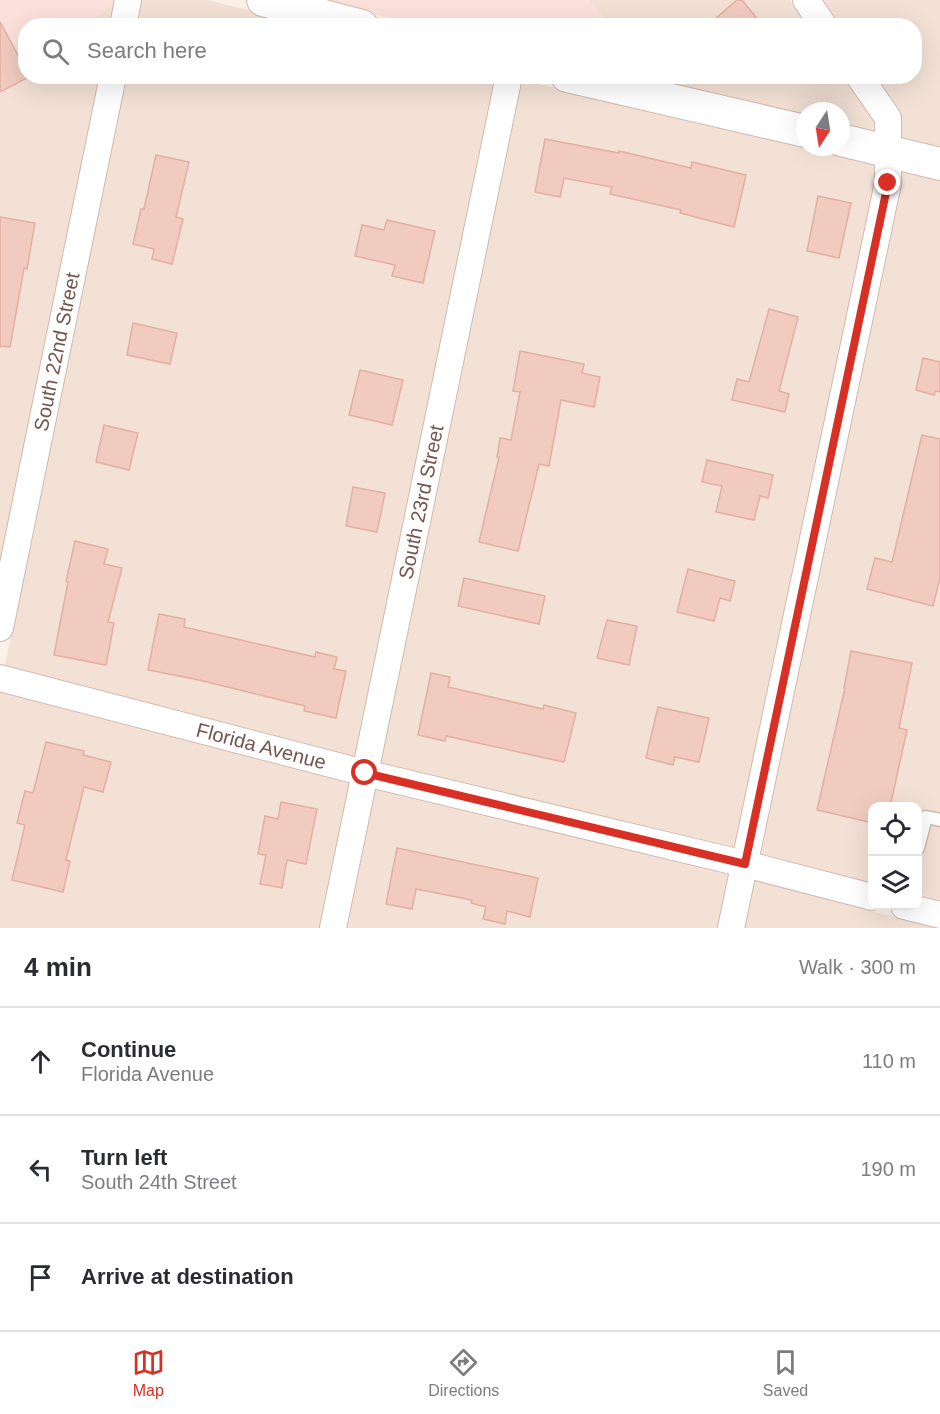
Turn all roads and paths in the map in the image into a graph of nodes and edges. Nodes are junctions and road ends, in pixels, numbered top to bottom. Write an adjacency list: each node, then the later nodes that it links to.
1 (128, 0): 4 (street)
2 (263, 0): 5 (street)
3 (806, 0): 6 (street)
4 (125, 18)
5 (332, 18)
6 (818, 18)
7 (111, 84): 15 (street, South 22nd Street)
8 (507, 84): 17 (street, South 23rd Street)
9 (602, 84): 11 (street)
10 (865, 84): 13 (street)
11 (796, 129)
12 (850, 142): 13 (street)
13 (887, 150): 14 (street); 20 (street)
14 (940, 164)
15 (0, 628)
16 (0, 678): 17 (street, Florida Avenue)
17 (365, 773): 20 (street, Florida Avenue); 24 (street, South 23rd Street)
18 (940, 820): 19 (lane)
19 (922, 833)
20 (745, 864): 21 (street, Florida Avenue); 25 (street)
21 (868, 896)
22 (920, 910): 23 (street)
23 (940, 915)
24 (333, 928)
25 (731, 928)

